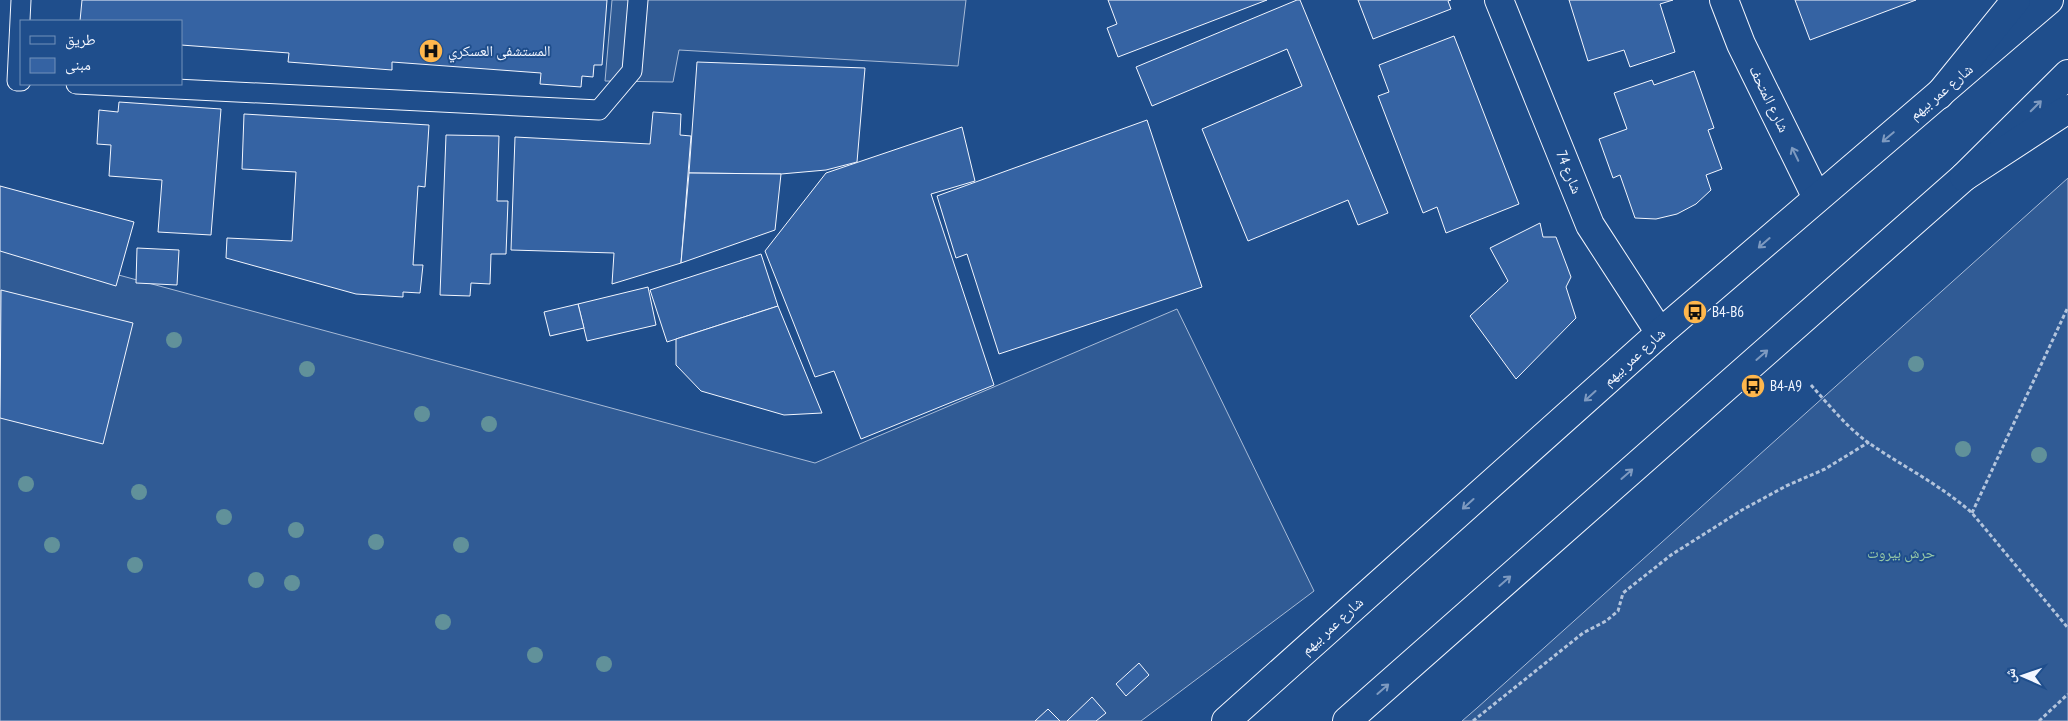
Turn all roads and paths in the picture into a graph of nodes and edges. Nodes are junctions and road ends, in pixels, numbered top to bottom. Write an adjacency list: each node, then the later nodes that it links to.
1 (21, 0): 7 (lane)
2 (638, 0): 11 (lane)
3 (1499, 0): 17 (main road, شارع 74)
4 (1724, 0): 15 (main road, شارع المتحف, one-way to 4)
5 (2016, 0): 12 (main road)
6 (2049, 0): 12 (main road, شارع عمر بيهم)
7 (20, 20)
8 (20, 20): 10 (lane)
9 (2068, 74): 14 (main road, one-way to 9)
10 (20, 81)
11 (96, 85)
12 (1939, 95): 15 (main road, شارع عمر بيهم, one-way to 15)
13 (2068, 109): 14 (main road)
14 (1964, 177): 24 (main road, one-way to 14)
15 (1816, 198): 17 (main road, شارع عمر بيهم, one-way to 17)
16 (2068, 307): 20 (path)
17 (1660, 333): 23 (main road, شارع عمر بيهم, one-way to 23)
18 (1811, 385): 19 (path)
19 (1869, 442): 20 (path); 25 (path)
20 (1972, 512): 21 (path)
21 (2068, 628)
22 (2068, 694): 26 (path)
23 (1226, 721)
24 (1347, 721)
25 (1473, 721)
26 (2039, 721)

